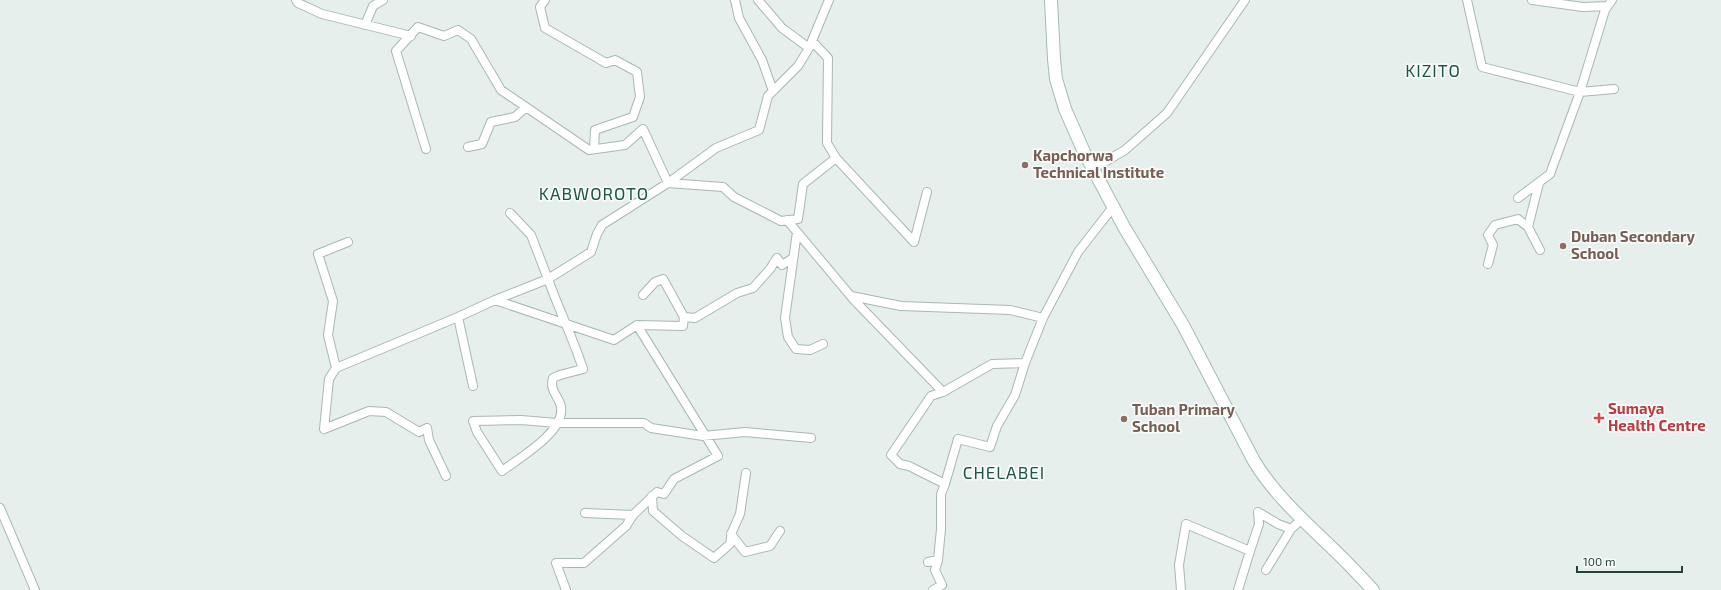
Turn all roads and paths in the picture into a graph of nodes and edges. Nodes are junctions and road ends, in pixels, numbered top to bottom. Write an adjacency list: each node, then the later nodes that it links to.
1 (296, 0): 12 (street)
2 (383, 0): 12 (street)
3 (545, 0): 21 (street)
4 (735, 0): 16 (street)
5 (758, 0): 14 (street)
6 (829, 0): 14 (street)
7 (1051, 0): 23 (street)
8 (1245, 0): 23 (street)
9 (1467, 0): 17 (street)
10 (1532, 0): 11 (street)
11 (1610, 3): 17 (street)
12 (365, 25): 13 (street)
13 (411, 36): 18 (street); 20 (street)
14 (810, 45): 16 (street); 22 (street)
15 (1614, 89): 17 (street)
16 (773, 91): 24 (street)
17 (1580, 92): 25 (street)
18 (526, 107): 19 (street); 21 (street)
19 (468, 147)
20 (426, 149)
21 (594, 149): 24 (street)
22 (836, 158): 26 (street); 30 (street)
23 (1093, 169): 28 (street)
24 (668, 183): 30 (street); 37 (street)
25 (1539, 183): 27 (street); 31 (street)
26 (927, 192)
27 (1518, 198)
28 (1113, 207): 43 (street); 61 (street)
29 (510, 213): 37 (street)
30 (787, 220): 32 (street)
31 (1528, 228): 34 (street); 36 (street)
32 (797, 232): 35 (street); 39 (street)
33 (348, 242): 48 (street)
34 (1540, 250)
35 (793, 258): 42 (street); 46 (street)
36 (1488, 264)
37 (548, 279): 40 (street); 44 (street)
38 (643, 295): 42 (street)
39 (851, 296): 43 (street); 50 (street)
40 (495, 300): 41 (street); 44 (street)
41 (458, 317): 48 (street); 49 (street)
42 (684, 317): 45 (street)
43 (1042, 318): 47 (street)
44 (567, 323): 45 (street); 51 (street)
45 (636, 325): 52 (street)
46 (823, 344)
47 (1025, 363): 50 (street); 56 (street)
48 (336, 368): 55 (street)
49 (473, 386)
50 (943, 392): 56 (street)
51 (557, 423): 51 (street); 52 (street)
52 (705, 436): 53 (street); 57 (street)
53 (811, 438)
54 (746, 473): 64 (street)
55 (446, 476)
56 (945, 484): 66 (street)
57 (652, 496): 60 (street); 64 (street)
58 (0, 508): 69 (street)
59 (585, 513): 60 (street)
60 (633, 515): 70 (street)
61 (1302, 519): 62 (street); 74 (street)
62 (1291, 528): 65 (street); 68 (street)
63 (780, 531): 64 (street)
64 (731, 534)
65 (1250, 551): 72 (street); 73 (street)
66 (938, 560): 67 (street); 71 (street)
67 (928, 562)
68 (1266, 570)
69 (35, 590)
70 (566, 590)
71 (934, 590)
72 (1181, 590)
73 (1238, 590)
74 (1374, 590)

